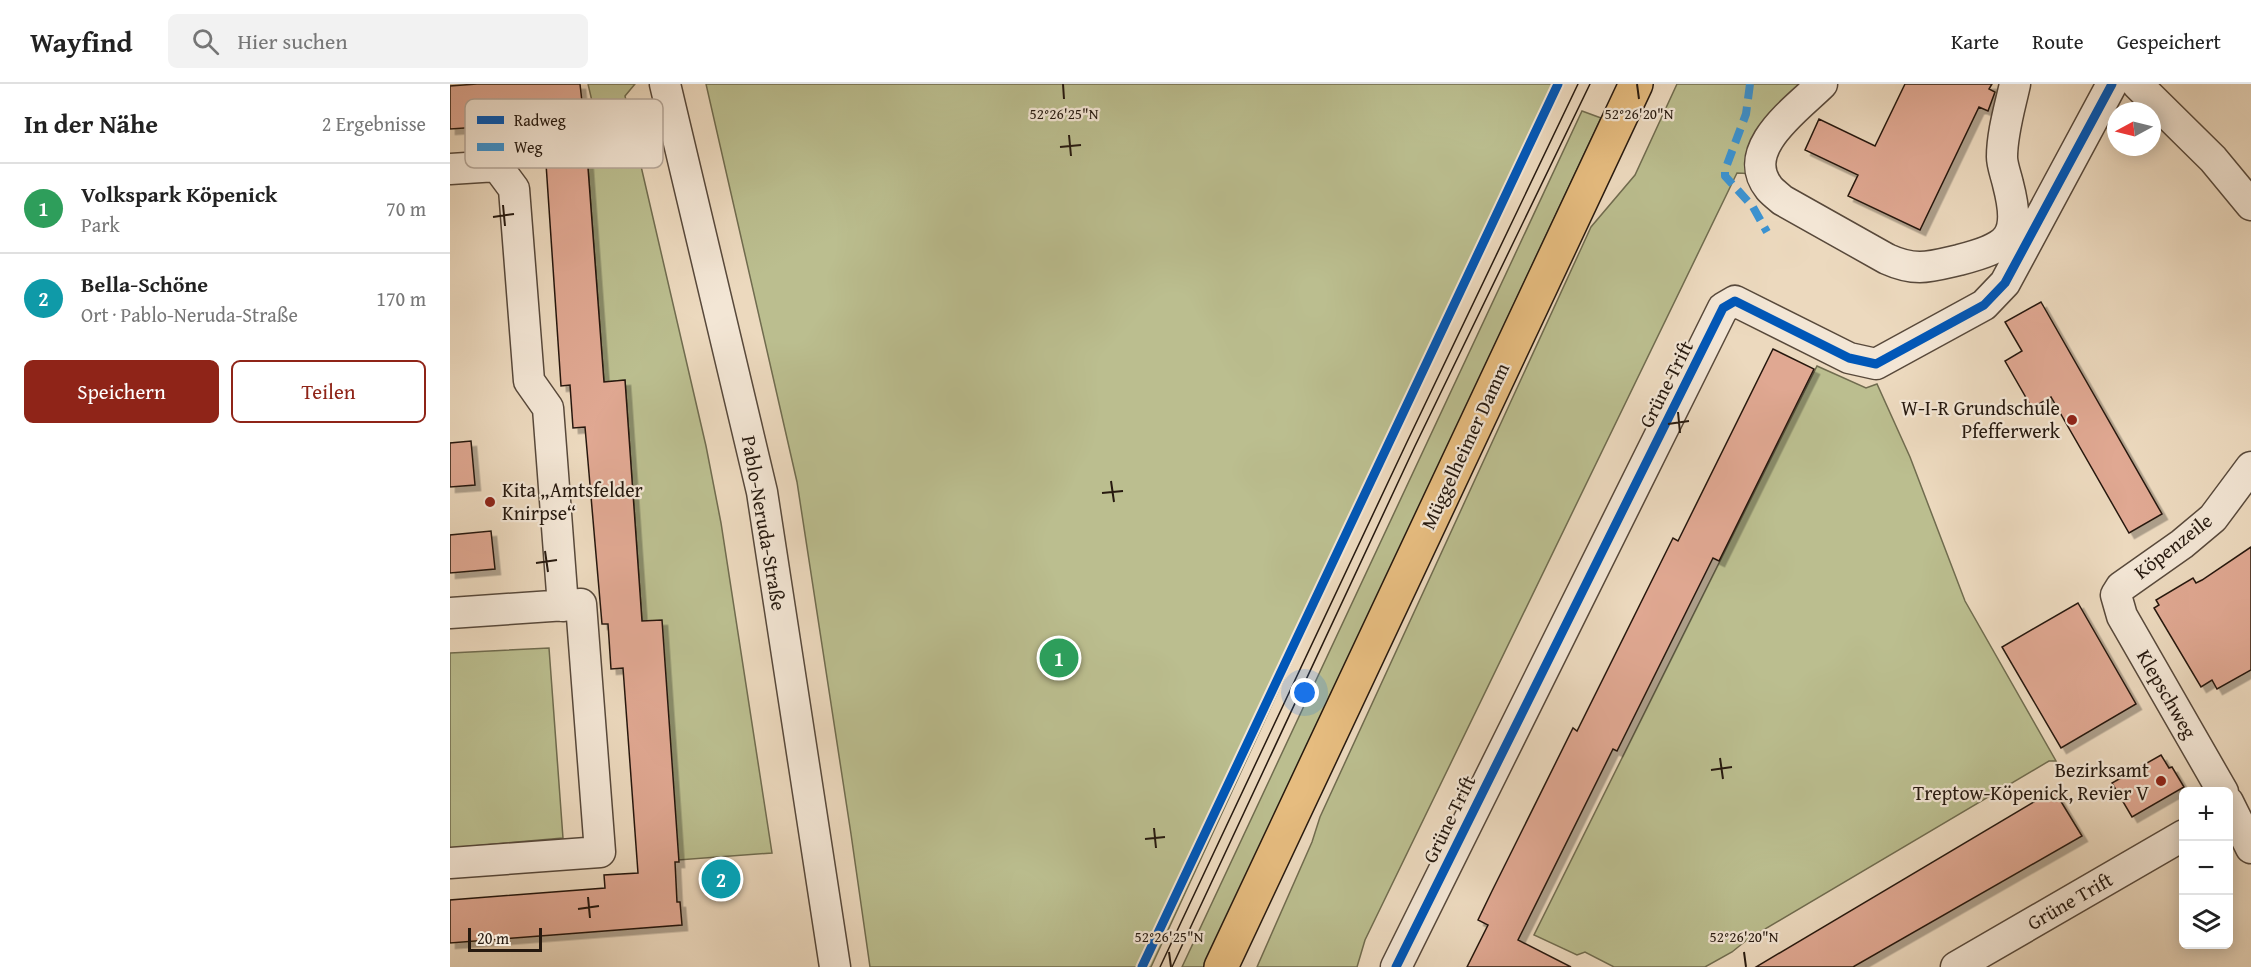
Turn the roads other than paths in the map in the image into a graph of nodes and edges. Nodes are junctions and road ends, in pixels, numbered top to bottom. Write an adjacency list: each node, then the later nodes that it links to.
1 (665, 84): 21 (street, Pablo-Neruda-Straße)
2 (1636, 84): 17 (main road, Müggelheimer Damm)
3 (1822, 84): 4 (street)
4 (2016, 84)
5 (2112, 84): 24 (street, Grüne Trift)
6 (2137, 84): 10 (street)
7 (465, 168): 9 (street)
8 (498, 168): 13 (street)
9 (450, 169)
10 (2251, 205)
11 (2251, 467): 12 (street, Köpenzeile)
12 (2116, 595): 15 (street, Klepschweg)
13 (572, 605): 14 (street); 20 (street)
14 (450, 614)
15 (2225, 787)
16 (2233, 801): 19 (street, Klepschweg)
17 (1295, 808): 22 (main road, Müggelheimer Damm); 23 (main road, Müggelheimer Damm)
18 (2179, 838): 25 (street, Grüne Trift)
19 (2251, 848)
20 (450, 863)
21 (835, 967)
22 (1221, 967)
23 (1240, 967)
24 (1396, 967)
25 (1956, 967)

